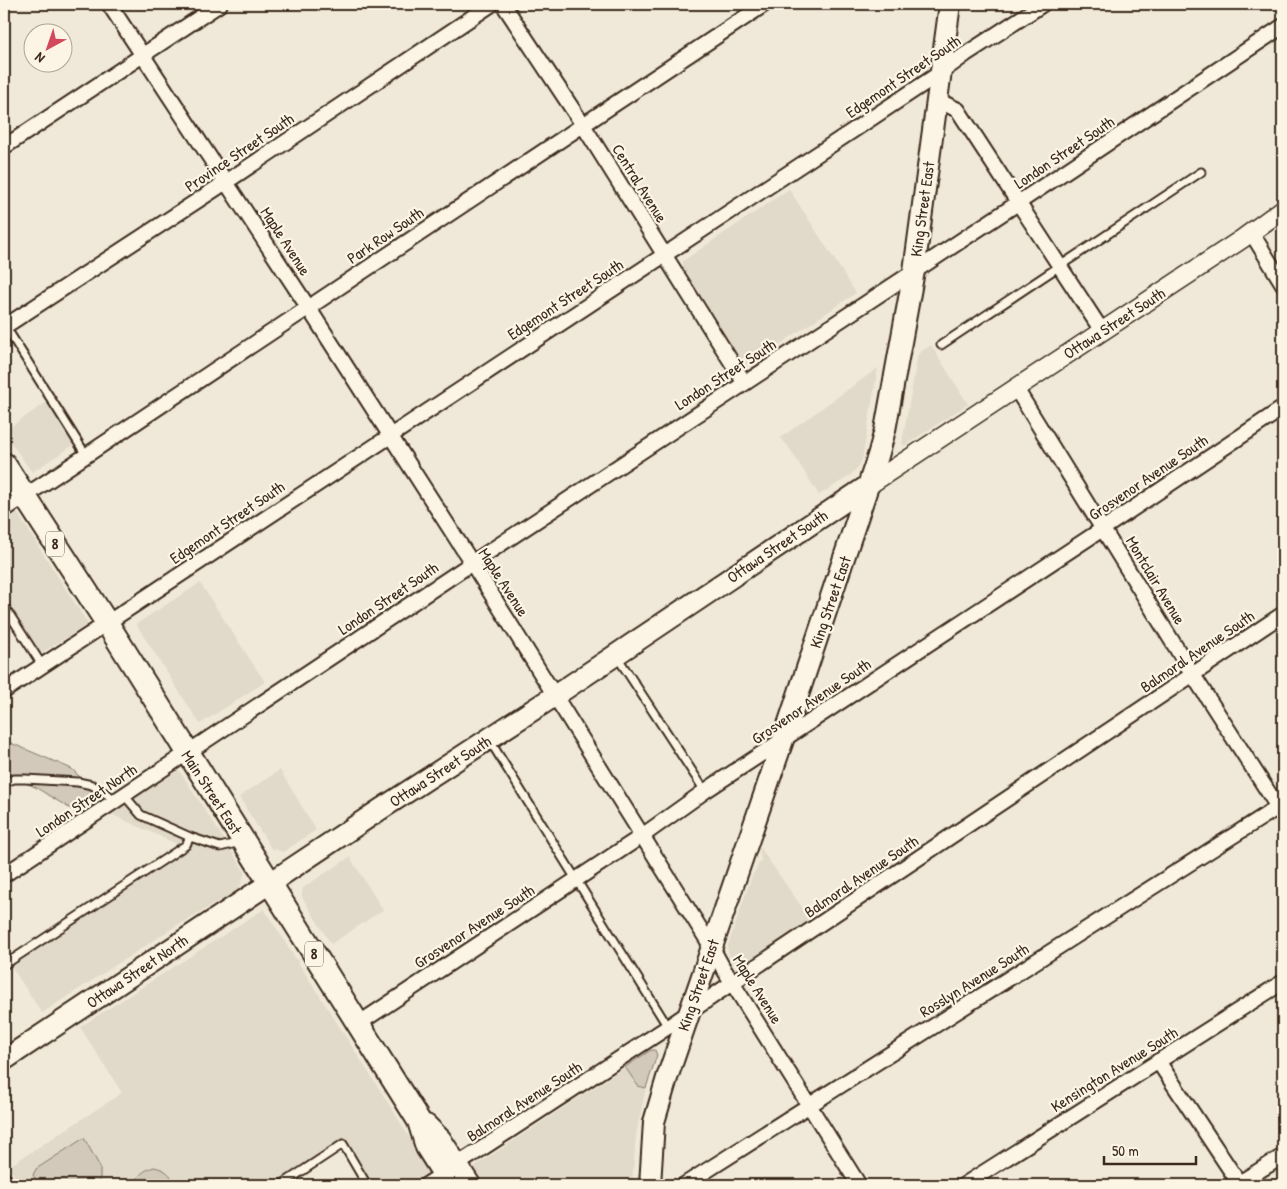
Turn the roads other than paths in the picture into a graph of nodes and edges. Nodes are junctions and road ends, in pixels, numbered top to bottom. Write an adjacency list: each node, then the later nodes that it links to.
1 (110, 4): 9 (street, Maple Avenue)
2 (220, 4): 9 (street)
3 (492, 4): 15 (street, Province Street South)
4 (503, 4): 12 (street, Central Avenue)
5 (765, 4): 12 (street, Park Row South)
6 (950, 4): 10 (main road, King Street East)
7 (1043, 4): 10 (street, Edgemont Street South)
8 (1283, 26): 16 (street, London Street South)
9 (142, 55): 13 (street); 15 (street, Maple Avenue)
10 (940, 73): 11 (main road, King Street East); 19 (street, Edgemont Street South)
11 (937, 100): 16 (street); 21 (main road, King Street East)
12 (584, 124): 19 (street, Central Avenue); 23 (street, Park Row South)
13 (4, 147)
14 (1201, 172): 20 (lane)
15 (226, 182): 23 (street, Maple Avenue); 24 (street, Province Street South)
16 (1018, 203): 20 (street); 21 (street, London Street South)
17 (1283, 210): 18 (street, Ottawa Street South)
18 (1250, 232): 22 (street); 25 (street, Ottawa Street South)
19 (664, 255): 27 (street, Central Avenue); 30 (street, Edgemont Street South)
20 (1061, 266): 25 (street); 26 (lane)
21 (914, 272): 27 (street, London Street South); 33 (main road, King Street East)
22 (1283, 284)
23 (308, 307): 30 (street, Maple Avenue); 31 (street, Park Row South)
24 (4, 325): 31 (lane)
25 (1102, 331): 28 (street, Ottawa Street South)
26 (941, 345)
27 (744, 382): 37 (street, London Street South)
28 (1015, 387): 33 (street, Ottawa Street South); 36 (street, Montclair Avenue)
29 (1283, 408): 36 (street, Grosvenor Avenue South)
30 (389, 436): 37 (street, Maple Avenue); 40 (street, Edgemont Street South)
31 (86, 455): 34 (street, Park Row South)
32 (4, 464): 34 (main road, Main Street East / 8)
33 (869, 485): 41 (main road, Ottawa Street South); 47 (main road, King Street East)
34 (24, 496): 35 (street, Park Row South); 40 (main road, Main Street East / 8)
35 (4, 510)
36 (1104, 528): 43 (street, Montclair Avenue); 47 (street, Grosvenor Avenue South)
37 (472, 563): 45 (street, Maple Avenue); 48 (street, London Street South)
38 (4, 606): 42 (lane)
39 (1283, 614): 43 (street, Balmoral Avenue South)
40 (107, 624): 42 (street, Edgemont Street South); 48 (main road, Main Street East / 8)
41 (616, 654): 45 (main road, Ottawa Street South); 50 (lane)
42 (42, 665): 44 (street, Edgemont Street South)
43 (1193, 675): 52 (street, Montclair Avenue); 61 (street, Balmoral Avenue South)
44 (4, 691)
45 (556, 695): 46 (main road, Ottawa Street South); 53 (street, Maple Avenue)
46 (489, 739): 57 (lane); 58 (main road, Ottawa Street South)
47 (784, 740): 50 (street, Grosvenor Avenue South); 59 (main road, King Street East)
48 (187, 753): 51 (street, London Street North); 55 (main road, Main Street East / 8)
49 (4, 783): 51 (lane)
50 (705, 792): 53 (street, Grosvenor Avenue South)
51 (120, 798): 54 (lane); 56 (street, London Street North)
52 (1282, 809): 68 (street, Rosslyn Avenue South)
53 (642, 836): 57 (street, Grosvenor Avenue South); 59 (street, Maple Avenue)
54 (190, 837): 55 (lane); 60 (lane)
55 (244, 841): 58 (main road, Main Street East / 8)
56 (4, 875)
57 (578, 879): 64 (street, Grosvenor Avenue South); 65 (lane)
58 (270, 883): 64 (main road, Main Street East / 8); 66 (main road, Ottawa Street North)
59 (711, 946): 61 (street, Maple Avenue); 63 (main road, King Street East)
60 (4, 965)
61 (733, 982): 63 (street, Balmoral Avenue South); 68 (street, Maple Avenue)
62 (1283, 982): 67 (street, Kensington Avenue South)
63 (688, 1014): 65 (street, Balmoral Avenue South); 77 (main road, King Street East)
64 (358, 1024): 70 (main road, Main Street East / 8)
65 (668, 1027): 70 (street, Balmoral Avenue South)
66 (4, 1060)
67 (1158, 1062): 72 (street); 80 (street, Kensington Avenue South)
68 (810, 1106): 78 (street, Rosslyn Avenue South); 79 (street, Maple Avenue)
69 (1283, 1156): 72 (street)
70 (445, 1178): 76 (main road, Main Street East / 8)
71 (4, 1180): 73 (street)
72 (1238, 1184)
73 (7, 1185)
74 (281, 1185): 75 (lane)
75 (367, 1185)
76 (469, 1185)
77 (650, 1185)
78 (684, 1185)
79 (859, 1185)
80 (964, 1185)

